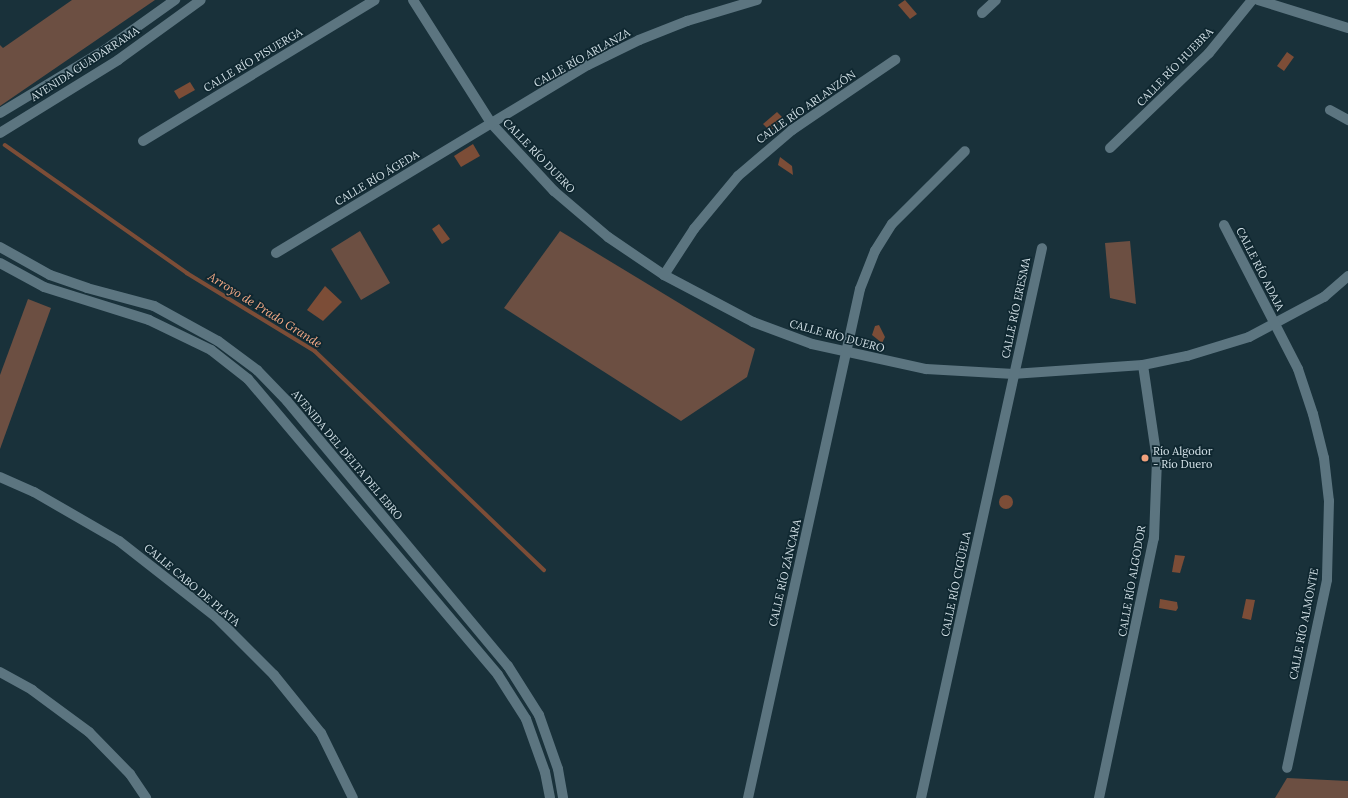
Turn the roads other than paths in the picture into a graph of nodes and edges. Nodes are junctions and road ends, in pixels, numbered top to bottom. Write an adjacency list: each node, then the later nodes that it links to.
1 (175, 0): 13 (street, AVENIDA GUADARRAMA)
2 (201, 0): 16 (street, AVENIDA GUADARRAMA)
3 (375, 0): 17 (street, CALLE RÍO PISUERGA)
4 (413, 0): 15 (street, CALLE RÍO DUERO)
5 (757, 0): 15 (street, CALLE RÍO ARLANZA)
6 (996, 0): 9 (street)
7 (1252, 0): 18 (street, CALLE RÍO HUEBRA)
8 (1258, 0): 10 (street)
9 (982, 13)
10 (1348, 28)
11 (895, 60): 25 (street, CALLE RÍO ARLANZÓN)
12 (1330, 110): 14 (street)
13 (0, 114)
14 (1348, 120)
15 (491, 123): 23 (street, CALLE RÍO ÁGEDA); 25 (street, CALLE RÍO DUERO)
16 (0, 133)
17 (144, 141)
18 (1110, 148)
19 (965, 151): 28 (street, CALLE RÍO ZÁNCARA)
20 (1224, 225): 27 (street, CALLE RÍO ADAJA)
21 (0, 247): 37 (street, AVENIDA DEL DELTA DEL EBRO)
22 (1042, 248): 30 (street, CALLE RÍO ERESMA)
23 (276, 253)
24 (0, 263): 36 (street)
25 (664, 275): 28 (street, CALLE RÍO DUERO)
26 (1348, 276): 27 (street, CALLE RÍO DUERO)
27 (1275, 324): 29 (street, CALLE RÍO DUERO); 33 (street, CALLE RÍO ALMONTE)
28 (846, 353): 30 (street, CALLE RÍO DUERO); 38 (street, CALLE RÍO ZÁNCARA)
29 (1143, 365): 30 (street, CALLE RÍO DUERO); 40 (street, CALLE RÍO ALGODOR)
30 (1014, 374): 39 (street, CALLE RÍO CIGÜELA)
31 (0, 477): 35 (street, CALLE CABO DE PLATA)
32 (0, 672): 34 (street)
33 (1286, 768)
34 (146, 798)
35 (353, 798)
36 (550, 798)
37 (563, 798)
38 (748, 798)
39 (921, 798)
40 (1099, 798)

